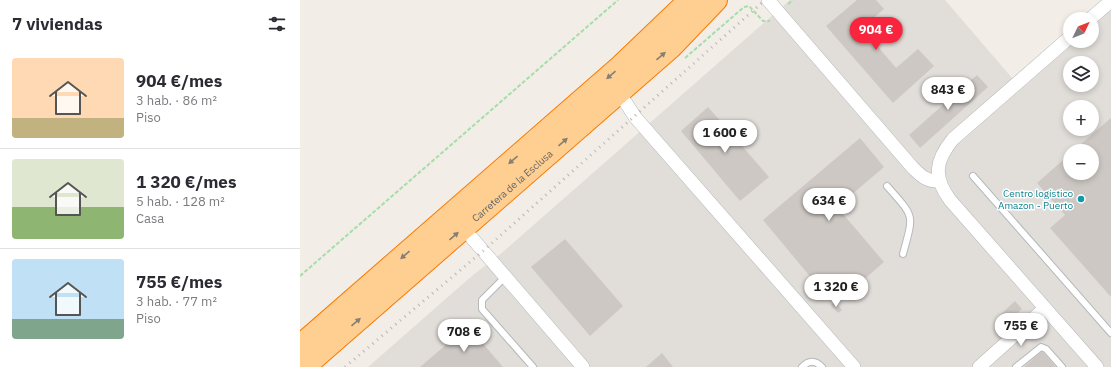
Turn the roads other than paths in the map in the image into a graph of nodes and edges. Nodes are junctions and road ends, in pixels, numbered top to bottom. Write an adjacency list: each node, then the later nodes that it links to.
1 (690, 0): 16 (highway, one-way to 16)
2 (716, 0): 17 (highway, Carretera de la Esclusa, one-way to 2)
3 (768, 0): 9 (street)
4 (1111, 1): 5 (street)
5 (1098, 12)
6 (1063, 43): 9 (street)
7 (626, 103): 22 (street)
8 (973, 176): 15 (lane)
9 (939, 181): 14 (street)
10 (887, 186): 12 (lane)
11 (472, 238): 13 (street)
12 (904, 254)
13 (505, 277): 18 (lane); 19 (street)
14 (1045, 308): 23 (street); 26 (street)
15 (1111, 333)
16 (300, 346)
17 (304, 367)
18 (533, 367)
19 (583, 367)
20 (802, 367): 21 (lane)
21 (822, 367)
22 (854, 367)
23 (979, 367)
24 (1016, 367): 25 (lane)
25 (1062, 367)
26 (1097, 367)

